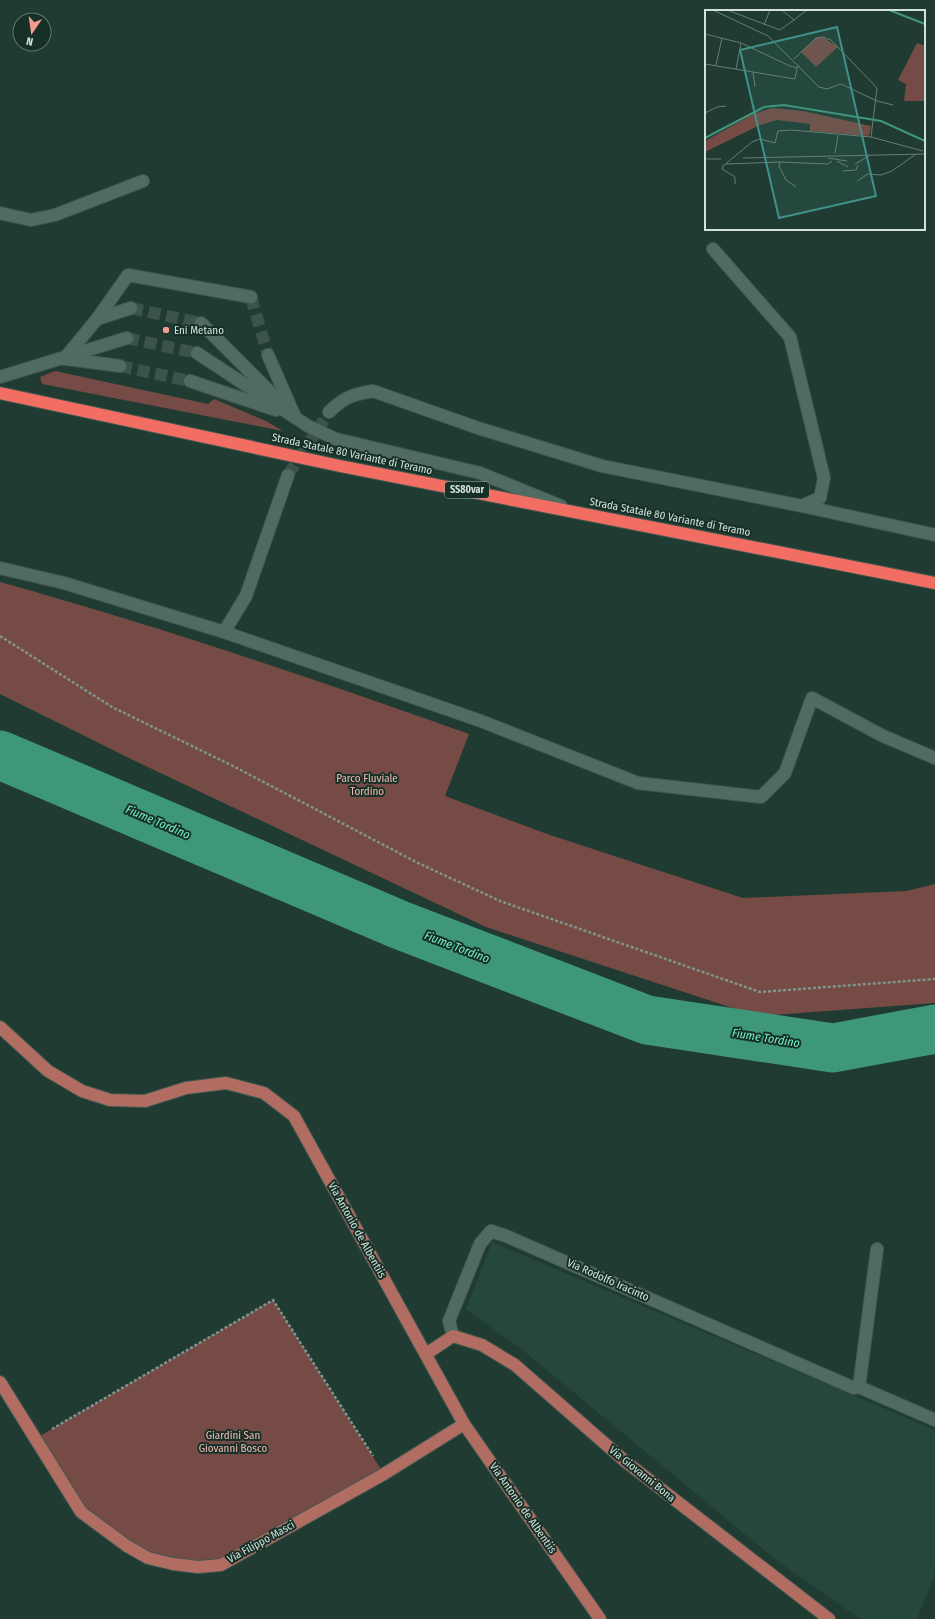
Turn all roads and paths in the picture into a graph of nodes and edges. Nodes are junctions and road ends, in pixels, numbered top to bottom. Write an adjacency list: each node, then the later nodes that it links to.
1 (143, 181): 2 (street)
2 (0, 214)
3 (713, 249): 19 (street)
4 (251, 297): 6 (street)
5 (131, 308): 6 (street)
6 (97, 319): 11 (street)
7 (201, 323): 17 (street)
8 (127, 338): 11 (street)
9 (197, 353): 17 (street)
10 (268, 355): 17 (street)
11 (64, 359): 12 (street); 13 (street)
12 (120, 366)
13 (0, 377)
14 (190, 381): 17 (street)
15 (0, 393): 20 (highway, Strada Statale 80 Variante di Teramo / SS80var)
16 (328, 412): 19 (street)
17 (295, 417): 20 (street)
18 (288, 475): 24 (street)
19 (802, 506): 21 (street)
20 (573, 511): 23 (highway, Strada Statale 80 Variante di Teramo / SS80var)
21 (935, 535)
22 (0, 568): 24 (street)
23 (935, 583)
24 (224, 632): 26 (street)
25 (0, 636): 27 (path)
26 (935, 758)
27 (935, 979)
28 (0, 1027): 31 (main road, Via Antonio de Albentiis)
29 (877, 1249): 33 (street)
30 (453, 1336): 31 (main road); 33 (street, Via Rodolfo Iracinto); 39 (main road, Via Giovanni Bona)
31 (426, 1354): 35 (main road, Via Antonio de Albentiis)
32 (0, 1382): 36 (main road, Via Filippo Masci)
33 (859, 1387): 34 (street, Via Rodolfo Iracinto)
34 (935, 1420)
35 (464, 1424): 37 (main road, Via Filippo Masci); 38 (main road, Via Antonio de Albentiis)
36 (35, 1438): 37 (main road, Via Filippo Masci); 37 (path)
37 (384, 1474)
38 (600, 1619)
39 (829, 1619)

